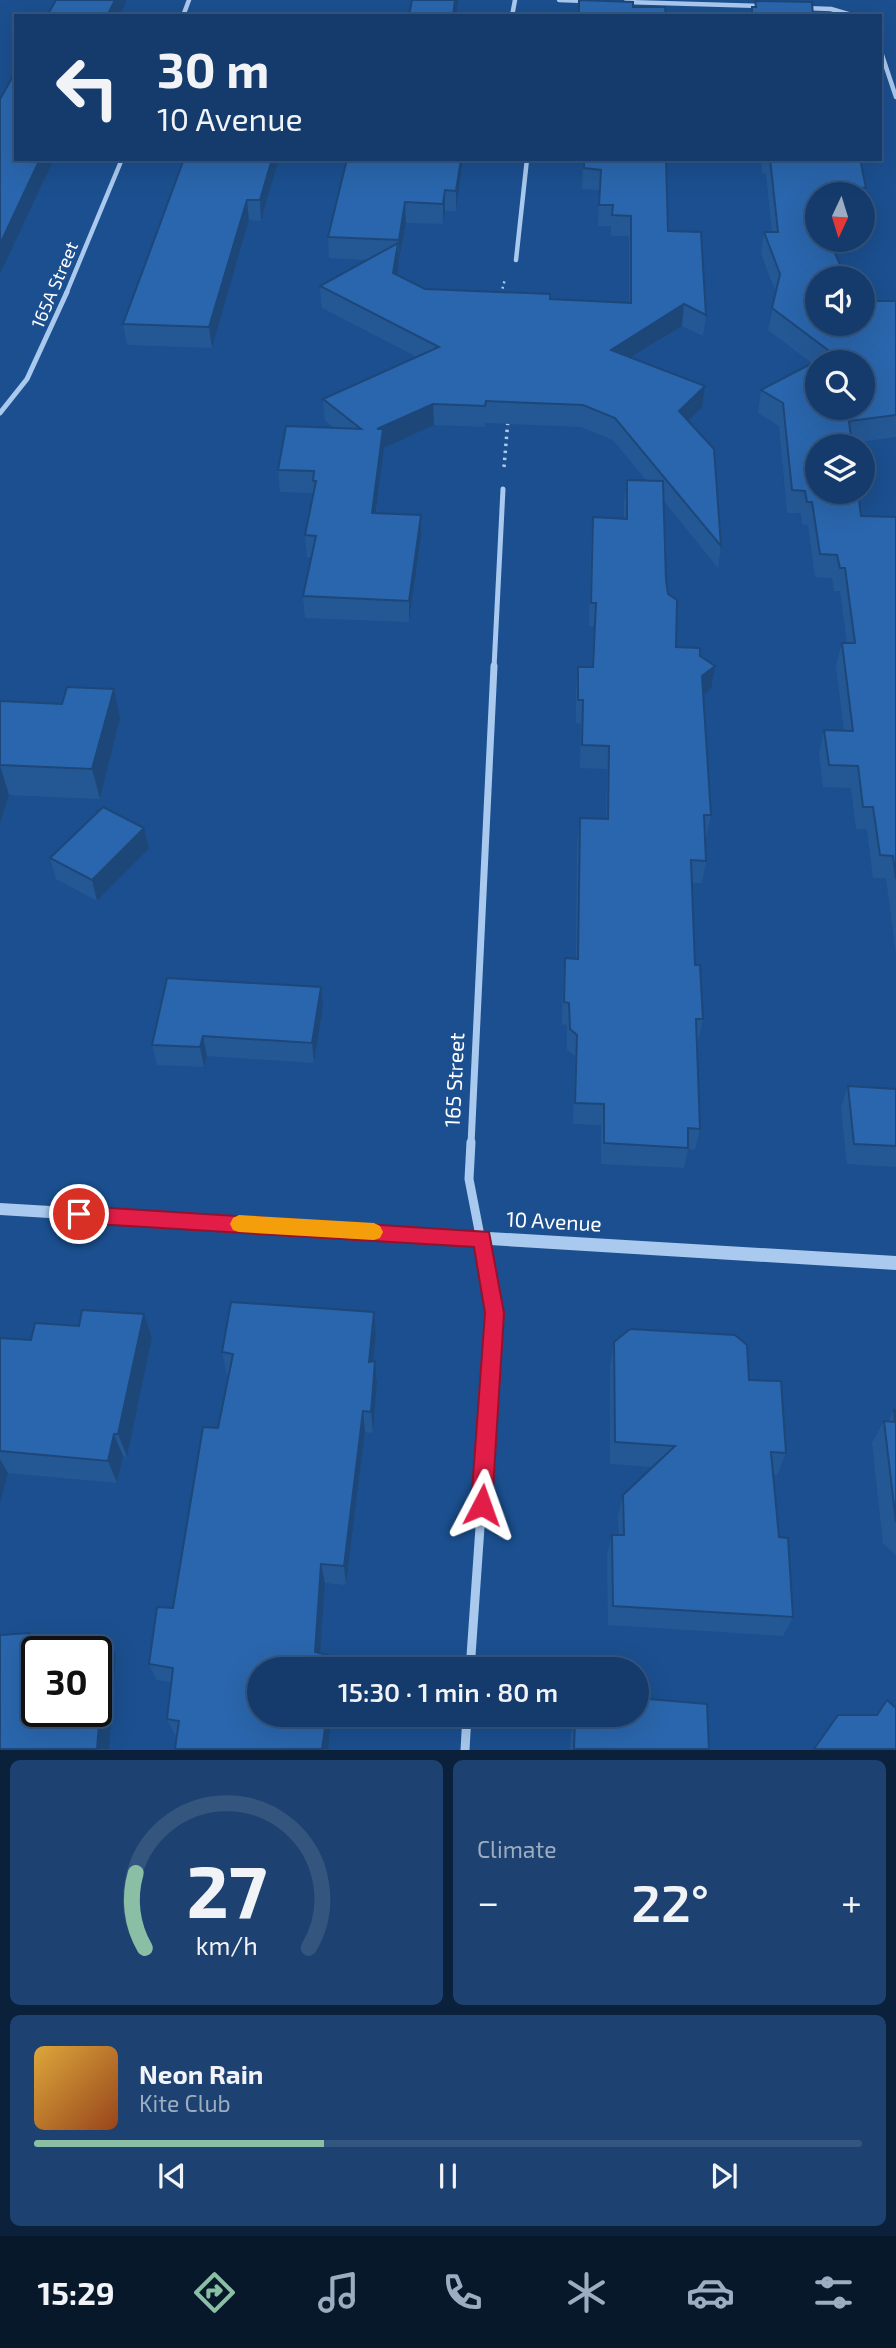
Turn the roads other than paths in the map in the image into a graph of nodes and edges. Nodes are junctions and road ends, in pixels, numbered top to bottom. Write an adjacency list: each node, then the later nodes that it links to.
1 (559, 0): 2 (street)
2 (586, 1)
3 (614, 2): 4 (street)
4 (768, 6)
5 (796, 7): 6 (street)
6 (851, 14)
7 (882, 55): 8 (street)
8 (896, 97)
9 (121, 161): 12 (street, 165A Street)
10 (527, 161): 11 (street)
11 (516, 260)
12 (0, 413)
13 (503, 489): 15 (street, 165 Street)
14 (0, 1209): 15 (street, 10 Avenue)
15 (482, 1238): 16 (street, 10 Avenue); 17 (street, 165 Street)
16 (896, 1263)
17 (471, 1657)
18 (466, 1727): 19 (street)
19 (465, 1749)

